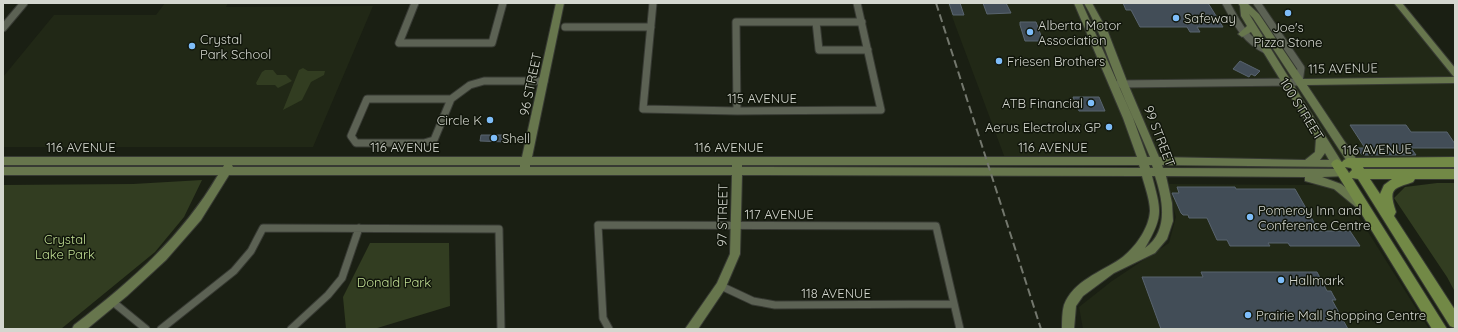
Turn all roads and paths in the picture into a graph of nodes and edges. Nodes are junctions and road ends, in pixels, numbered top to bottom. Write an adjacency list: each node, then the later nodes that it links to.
1 (24, 3): 18 (street)
2 (415, 3): 3 (street)
3 (503, 3)
4 (560, 3): 23 (main road, 96 STREET)
5 (653, 3): 16 (street)
6 (857, 3): 14 (street)
7 (1078, 3): 27 (main road, 99 STREET)
8 (1088, 3): 28 (main road, 99 STREET)
9 (1226, 3): 19 (street, 100 STREET)
10 (1257, 3): 25 (street, 100 STREET)
11 (1398, 3): 22 (main road)
12 (1243, 4): 17 (main road, 100 STREET); 25 (main road, 100 STREET)
13 (816, 22): 14 (street); 20 (street); 30 (street)
14 (862, 22): 20 (street)
15 (565, 27): 16 (street)
16 (651, 27): 30 (street, 115 AVENUE)
17 (1252, 27): 19 (main road); 21 (main road, 100 STREET)
18 (3, 28)
19 (1242, 34): 21 (street, 100 STREET)
20 (868, 50): 30 (street, 115 AVENUE)
21 (1266, 50): 26 (main road, 100 STREET)
22 (1455, 74)
23 (544, 80): 29 (street); 39 (main road, 96 STREET)
24 (1455, 80): 25 (main road, 115 AVENUE)
25 (1299, 82): 26 (street, 115 AVENUE); 41 (main road, 100 STREET)
26 (1285, 83): 28 (street, 115 AVENUE); 31 (main road, 100 STREET)
27 (1112, 84): 28 (street, 115 AVENUE); 34 (main road, 99 STREET)
28 (1123, 84): 35 (main road, 99 STREET)
29 (451, 99): 29 (street)
30 (737, 111)
31 (1319, 135): 37 (main road); 42 (main road, 100 STREET)
32 (3, 161): 38 (main road, 116 AVENUE)
33 (1006, 161): 34 (main road, 116 AVENUE); 40 (main road, 116 AVENUE); 44 (main road)
34 (1143, 161): 35 (main road, 116 AVENUE); 45 (main road, 99 STREET)
35 (1155, 161): 37 (main road, 116 AVENUE); 46 (main road, 99 STREET)
36 (1455, 162): 41 (main road, 116 AVENUE)
37 (1307, 163): 42 (main road, 116 AVENUE)
38 (228, 166): 39 (main road, 116 AVENUE); 43 (main road, 116 AVENUE); 55 (main road)
39 (526, 166): 40 (main road, 116 AVENUE)
40 (737, 166): 44 (main road, 116 AVENUE); 50 (main road, 97 STREET)
41 (1357, 168): 42 (main road, 116 AVENUE); 48 (main road, 116 AVENUE); 52 (main road, 100 STREET)
42 (1340, 169): 47 (main road, 116 AVENUE); 49 (main road, 100 STREET)
43 (3, 171)
44 (1010, 171): 45 (main road, 116 AVENUE)
45 (1147, 173): 46 (main road, 116 AVENUE); 53 (main road, 99 STREET)
46 (1159, 173): 47 (main road, 116 AVENUE); 53 (main road, 99 STREET)
47 (1282, 173): 49 (main road)
48 (1452, 174): 52 (main road)
49 (1366, 211): 67 (main road, 100 STREET)
50 (736, 226): 54 (main road, 97 STREET); 56 (street, 117 AVENUE); 63 (street, 117 AVENUE)
51 (359, 228): 60 (street); 61 (street); 62 (street)
52 (1396, 230): 57 (main road, 100 STREET)
53 (1123, 263): 66 (main road, 99 STREET)
54 (721, 286): 56 (street, 118 AVENUE); 64 (main road, 97 STREET)
55 (113, 302): 58 (main road); 59 (street)
56 (954, 304): 65 (street)
57 (1455, 322)
58 (78, 329)
59 (146, 329)
60 (161, 329)
61 (291, 329)
62 (501, 329)
63 (609, 329)
64 (691, 329)
65 (960, 329)
66 (1068, 329)
67 (1440, 329)

